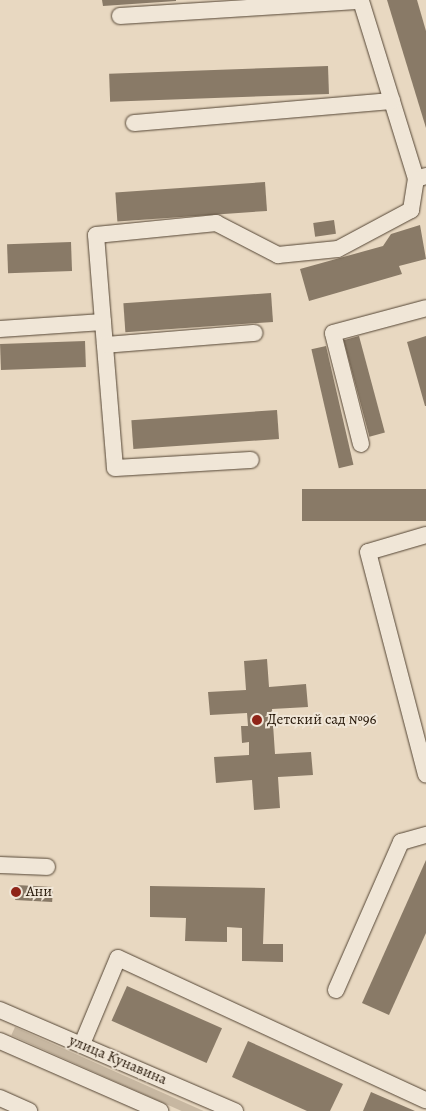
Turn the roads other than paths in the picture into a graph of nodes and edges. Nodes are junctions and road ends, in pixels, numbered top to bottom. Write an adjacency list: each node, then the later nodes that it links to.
1 (120, 16): 2 (street)
2 (392, 101): 3 (street); 4 (street)
3 (134, 123)
4 (421, 177): 6 (street)
5 (426, 308): 10 (street)
6 (103, 322): 7 (street); 9 (street)
7 (0, 329)
8 (255, 333): 9 (street)
9 (105, 345): 11 (street)
10 (361, 444)
11 (252, 460)
12 (426, 535): 13 (street)
13 (426, 776)
14 (426, 835): 17 (street)
15 (0, 865): 16 (street)
16 (47, 867)
17 (336, 990)
18 (0, 1010): 20 (street, улица Кунавина)
19 (0, 1041): 24 (street, улица Кунавина)
20 (82, 1044): 22 (street); 25 (street, улица Кунавина)
21 (0, 1098): 23 (street)
22 (426, 1100)
23 (30, 1111)
24 (160, 1111)
25 (236, 1111)

